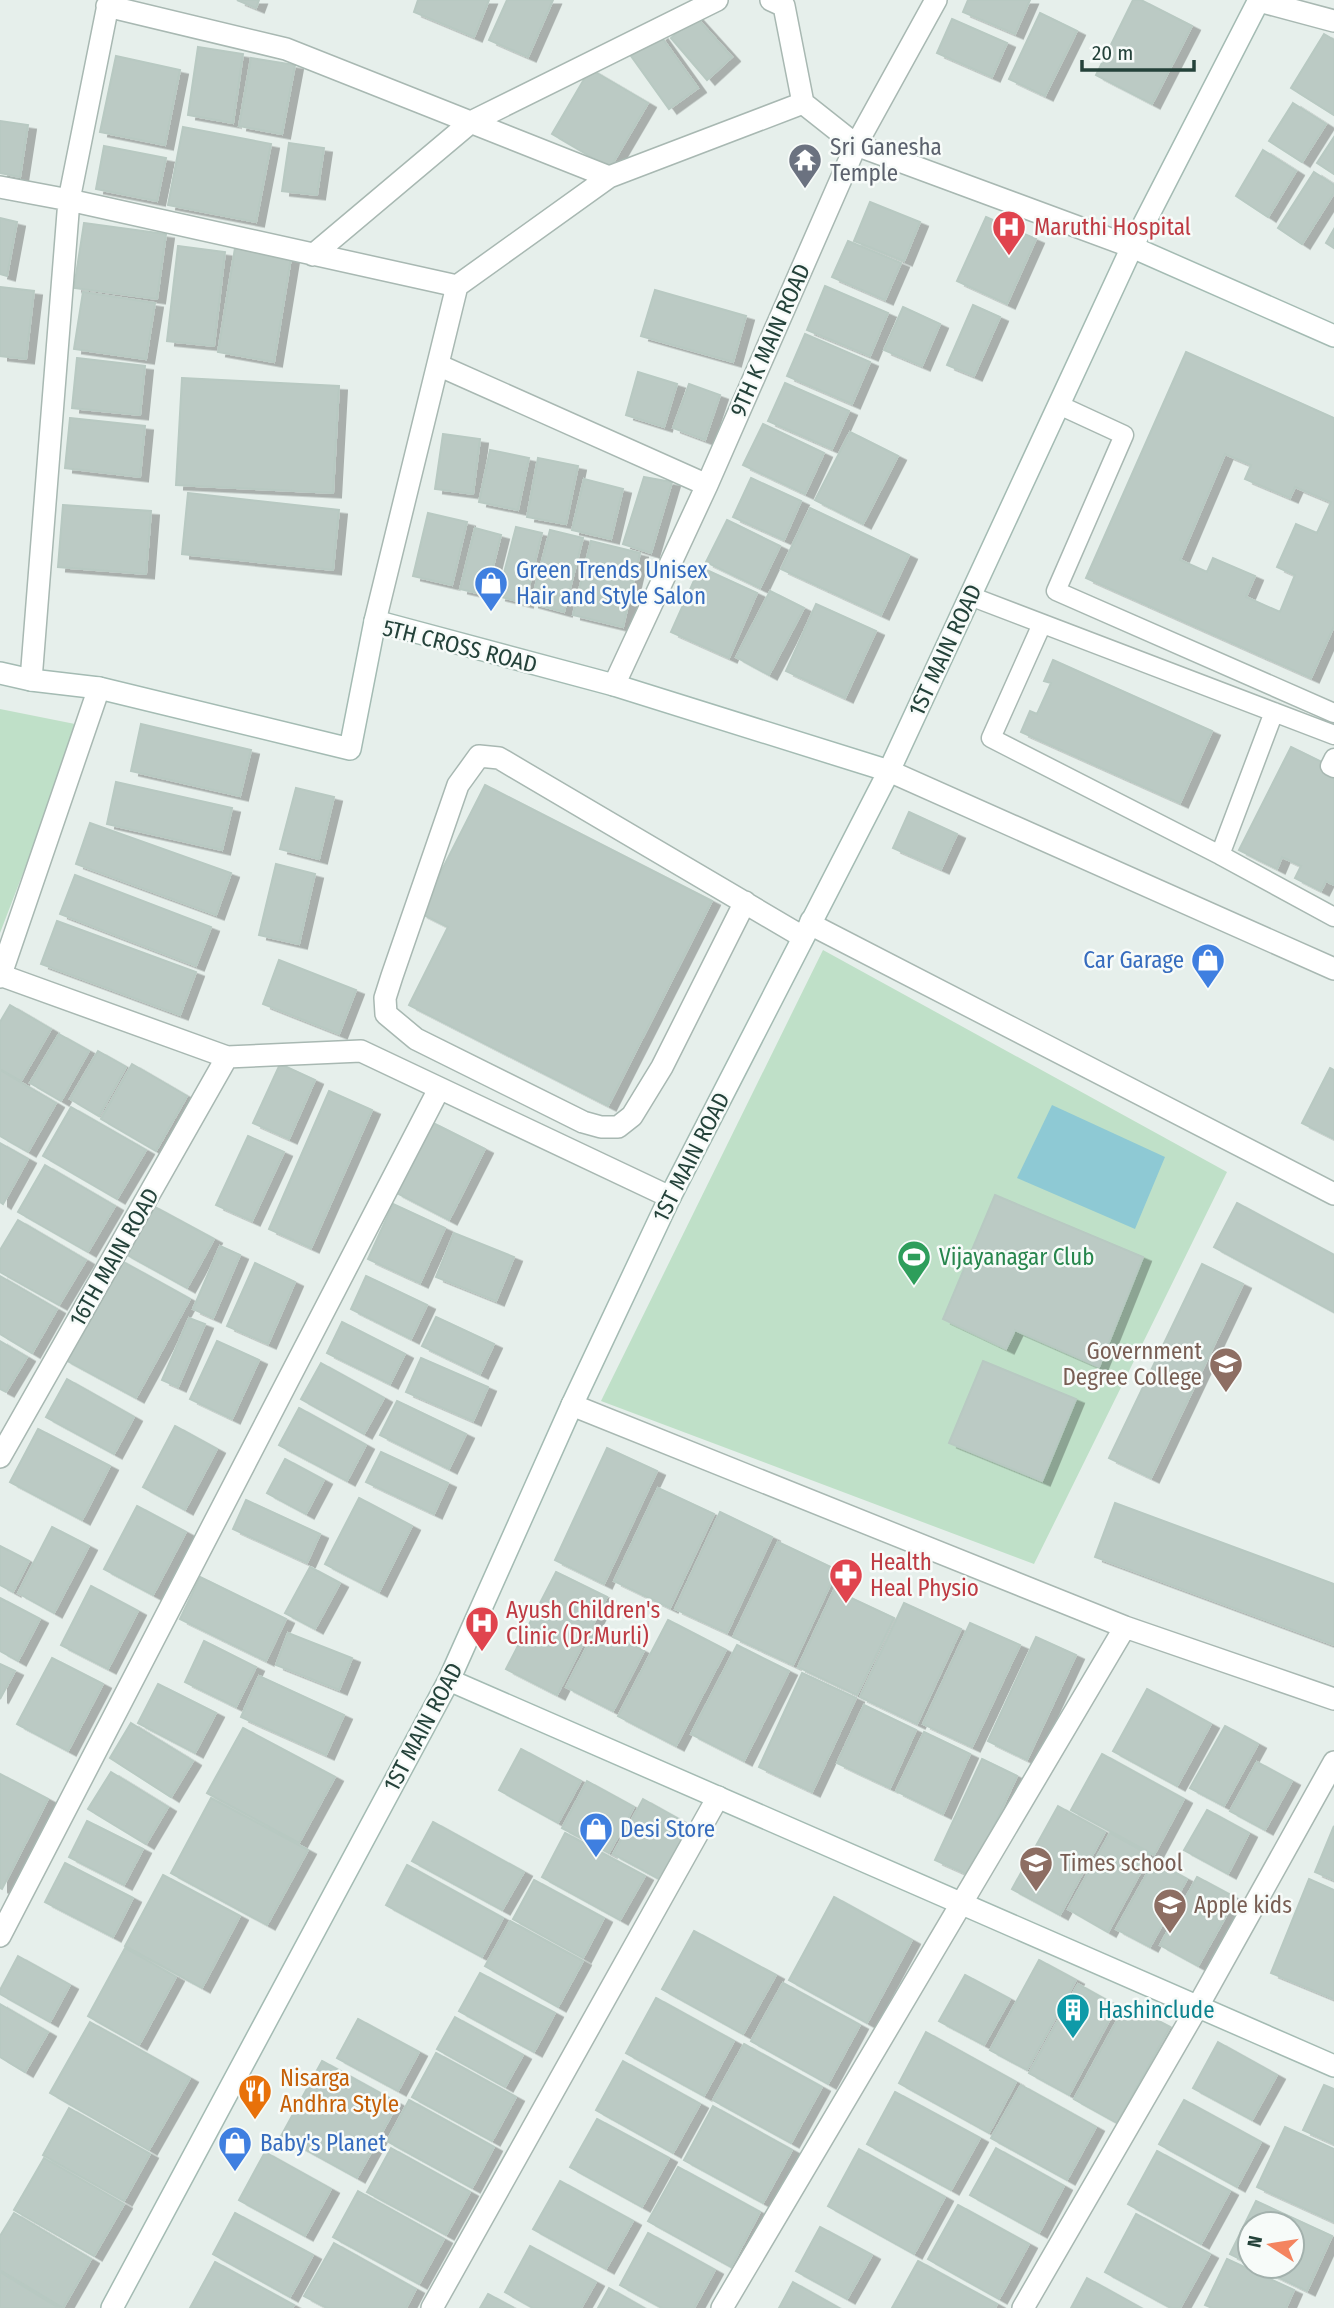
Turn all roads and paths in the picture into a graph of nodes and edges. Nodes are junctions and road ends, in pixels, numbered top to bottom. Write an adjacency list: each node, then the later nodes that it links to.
1 (717, 0): 8 (street)
2 (771, 0): 7 (street)
3 (936, 0): 9 (street, 9TH K MAIN ROAD)
4 (1259, 0): 6 (street); 13 (street, 1ST MAIN ROAD)
5 (108, 3): 8 (street); 12 (street)
6 (1334, 21)
7 (803, 103): 9 (street); 10 (street)
8 (471, 122): 10 (street); 14 (street)
9 (856, 145): 13 (street); 19 (street, 9TH K MAIN ROAD)
10 (609, 177): 15 (street)
11 (0, 187): 12 (street)
12 (69, 200): 14 (street); 24 (street)
13 (1132, 247): 16 (street); 18 (street, 1ST MAIN ROAD)
14 (313, 254): 15 (street)
15 (457, 286): 17 (street)
16 (1334, 336)
17 (438, 365): 19 (street); 21 (street)
18 (1059, 405): 20 (street, 1ST MAIN ROAD); 28 (lane)
19 (707, 485): 25 (street, 9TH K MAIN ROAD)
20 (970, 597): 22 (lane); 32 (street, 1ST MAIN ROAD)
21 (375, 621): 25 (street, 5TH CROSS ROAD); 26 (street, 5TH CROSS ROAD)
22 (1042, 624): 27 (lane); 33 (lane)
23 (0, 673): 24 (street, 5TH CROSS ROAD)
24 (30, 680): 26 (street, 5TH CROSS ROAD)
25 (614, 685): 32 (street, 5TH CROSS ROAD)
26 (99, 688): 38 (street)
27 (1274, 712): 29 (lane); 33 (lane)
28 (1334, 713)
29 (1334, 734)
30 (1334, 758): 31 (lane)
31 (1334, 768)
32 (888, 771): 36 (street, 1ST MAIN ROAD); 37 (street, 5TH CROSS ROAD)
33 (1220, 855): 35 (lane)
34 (745, 902): 34 (street); 36 (street)
35 (1334, 917)
36 (808, 927): 41 (street); 42 (street, 1ST MAIN ROAD)
37 (1334, 969)
38 (0, 976): 39 (street)
39 (227, 1057): 40 (street); 44 (street, 16TH MAIN ROAD)
40 (439, 1089): 42 (street); 51 (street)
41 (1334, 1194)
42 (670, 1197): 43 (street, 1ST MAIN ROAD)
43 (572, 1405): 45 (street); 46 (street, 1ST MAIN ROAD)
44 (0, 1457)
45 (1125, 1627): 47 (street); 50 (street)
46 (449, 1680): 49 (street); 54 (street, 1ST MAIN ROAD)
47 (1334, 1699)
48 (1334, 1762): 52 (street)
49 (718, 1797): 50 (street); 55 (street)
50 (962, 1902): 52 (street); 56 (street)
51 (0, 1936)
52 (1198, 2006): 53 (street); 57 (street)
53 (1334, 2066)
54 (112, 2308)
55 (432, 2308)
56 (722, 2308)
57 (1023, 2308)

